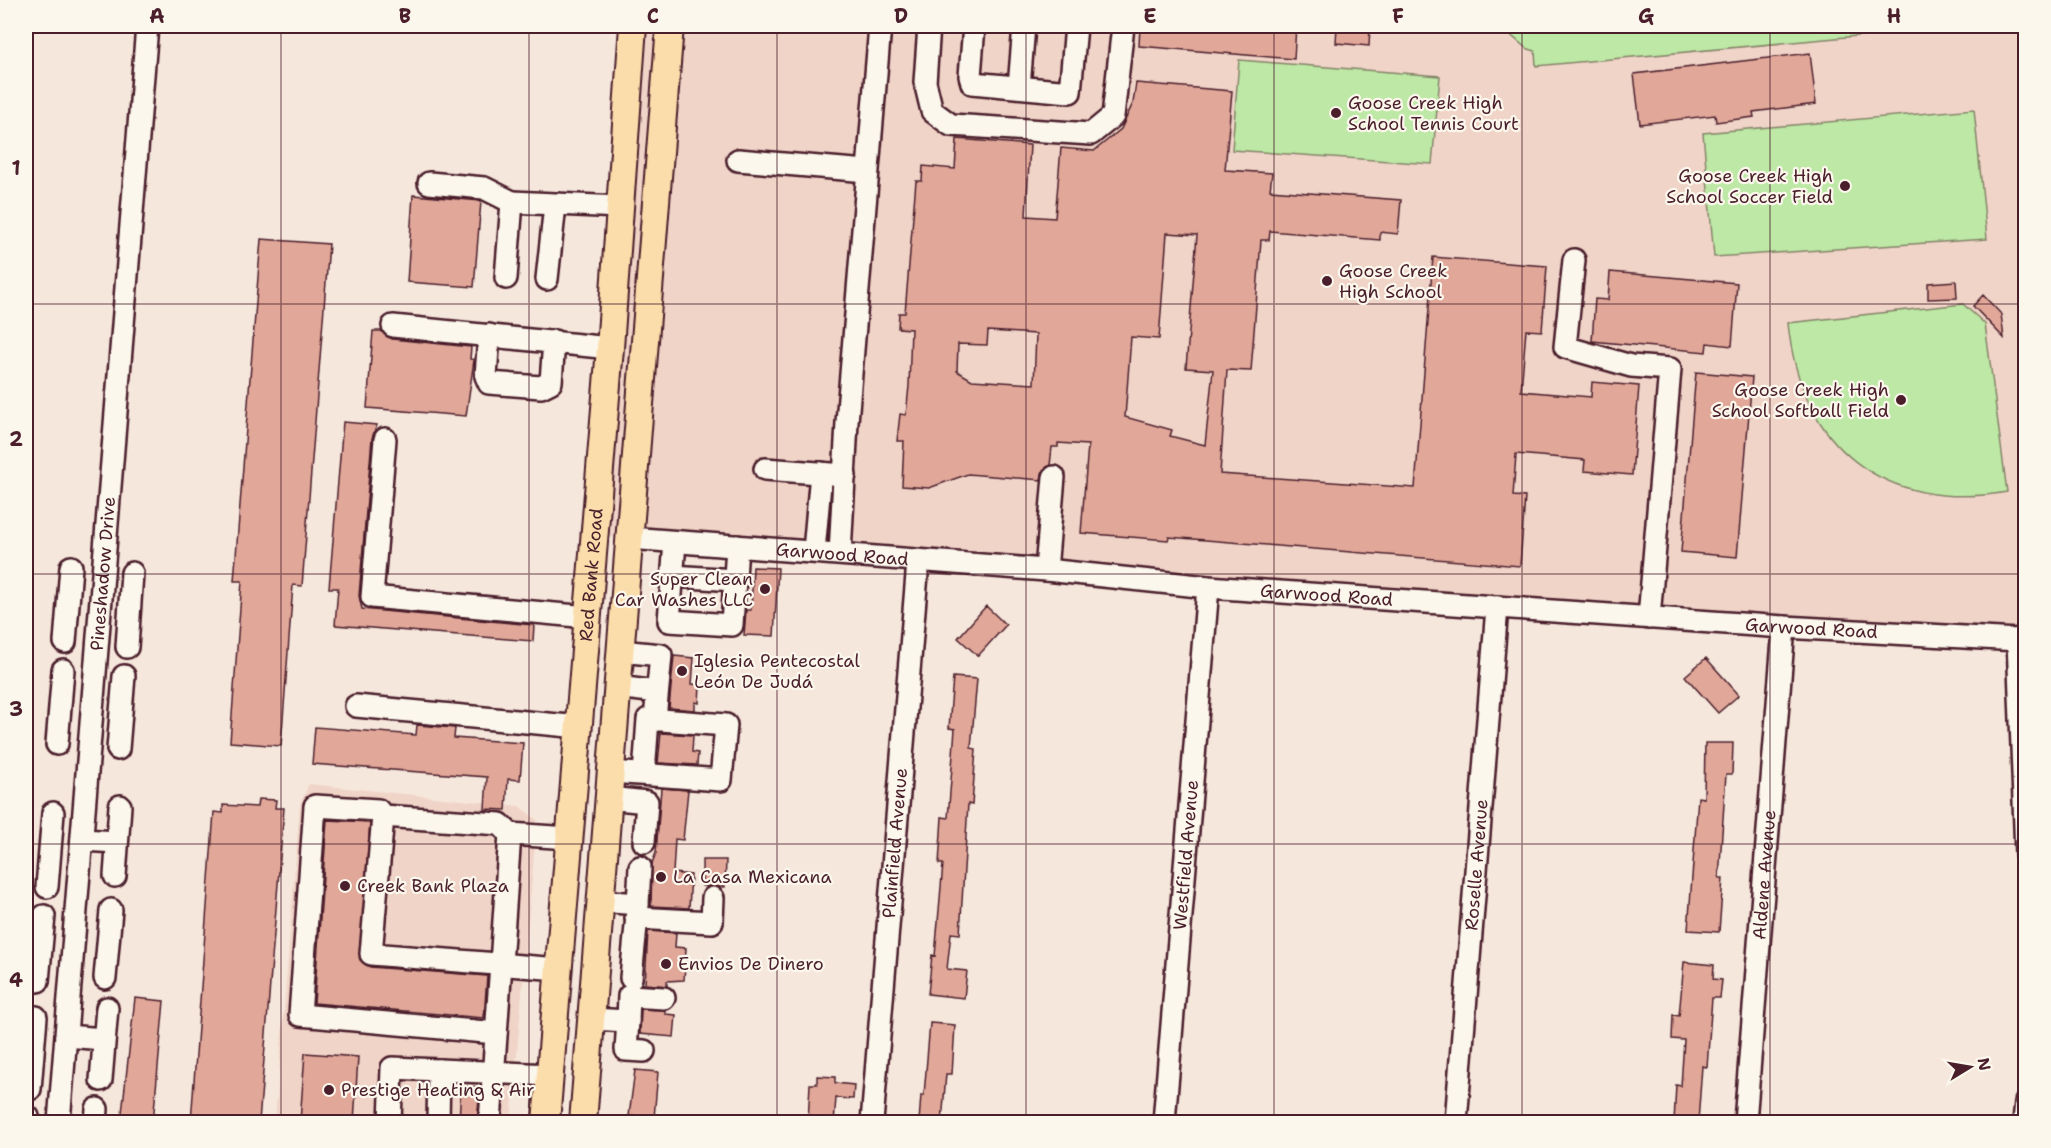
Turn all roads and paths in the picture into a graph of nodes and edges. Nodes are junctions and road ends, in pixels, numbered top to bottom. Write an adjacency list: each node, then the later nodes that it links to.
1 (147, 26): 44 (street, Pineshadow Drive)
2 (633, 26): 16 (main road, Red Bank Road)
3 (670, 26): 30 (main road, Red Bank Road)
4 (880, 26): 12 (street)
5 (929, 26): 9 (street)
6 (974, 26): 10 (street)
7 (1024, 26): 10 (street)
8 (1076, 26): 10 (street)
9 (1123, 26)
10 (1019, 87)
11 (738, 159): 12 (street)
12 (867, 171): 27 (street)
13 (429, 183): 14 (street)
14 (512, 202): 15 (street); 18 (street)
15 (555, 205): 16 (street); 19 (street)
16 (620, 207): 23 (main road, Red Bank Road)
17 (1574, 260): 47 (street)
18 (506, 278)
19 (548, 279)
20 (393, 326): 21 (street)
21 (489, 335): 22 (street); 22 (street)
22 (554, 341): 23 (street)
23 (610, 348): 29 (main road, Red Bank Road)
24 (386, 439): 46 (street)
25 (765, 469): 26 (street)
26 (821, 473): 27 (street); 33 (street)
27 (845, 475): 34 (street)
28 (1054, 477): 37 (street)
29 (598, 492): 30 (main road); 46 (main road, Red Bank Road)
30 (629, 538): 31 (street, Garwood Road); 52 (main road, Red Bank Road)
31 (675, 542): 32 (street, Garwood Road); 39 (street)
32 (737, 546): 33 (street, Garwood Road); 40 (street)
33 (813, 551): 34 (street, Garwood Road)
34 (840, 554): 35 (street, Garwood Road)
35 (918, 562): 37 (street, Garwood Road); 116 (street, Plainfield Avenue)
36 (71, 567): 42 (street)
37 (1046, 570): 41 (street, Garwood Road)
38 (132, 573): 45 (street)
39 (672, 576): 40 (street); 40 (street)
40 (735, 580)
41 (1208, 587): 43 (street, Garwood Road); 117 (street, Westfield Avenue)
42 (68, 605): 44 (street); 50 (street)
43 (1497, 607): 47 (street, Garwood Road); 118 (street, Roselle Avenue)
44 (100, 608): 45 (street); 58 (street, Pineshadow Drive)
45 (129, 611): 51 (street)
46 (588, 616): 52 (main road); 61 (main road, Red Bank Road)
47 (1648, 618): 48 (street, Garwood Road)
48 (1784, 627): 49 (street, Garwood Road); 119 (street, Aldene Avenue)
49 (2022, 637): 76 (street)
50 (65, 642)
51 (127, 647)
52 (619, 669): 55 (street); 55 (street); 64 (main road, Red Bank Road)
53 (63, 670): 57 (street)
54 (124, 676): 59 (street)
55 (657, 692): 60 (street)
56 (356, 706): 61 (street)
57 (60, 709): 58 (street); 62 (street)
58 (92, 712): 59 (street); 74 (street, Pineshadow Drive)
59 (121, 714): 63 (street)
60 (655, 719): 65 (street); 65 (street)
61 (580, 727): 71 (main road, Red Bank Road)
62 (57, 744)
63 (118, 749)
64 (611, 772): 65 (street); 66 (main road, Red Bank Road)
65 (646, 788): 66 (street); 73 (street)
66 (608, 798): 81 (main road, Red Bank Road)
67 (120, 807): 72 (street)
68 (53, 813): 75 (street)
69 (383, 816): 70 (street); 88 (street); 98 (street)
70 (510, 834): 71 (street); 88 (street)
71 (569, 838): 89 (main road, Red Bank Road)
72 (117, 842): 74 (street); 78 (street)
73 (644, 842)
74 (81, 845): 75 (street); 86 (street, Pineshadow Drive)
75 (50, 848): 79 (street)
76 (2025, 854)
77 (640, 867): 83 (street)
78 (115, 876)
79 (47, 887)
80 (713, 898): 83 (street)
81 (600, 901): 83 (street); 96 (main road, Red Bank Road)
82 (111, 910): 85 (street)
83 (637, 911): 91 (street)
84 (44, 916): 87 (street)
85 (108, 940): 86 (street); 90 (street)
86 (73, 947): 87 (street); 99 (street, Pineshadow Drive)
87 (40, 955): 92 (street)
88 (501, 964): 89 (street); 98 (street)
89 (559, 969): 106 (main road, Red Bank Road)
90 (105, 978)
91 (631, 978)
92 (38, 981)
93 (664, 998): 97 (street)
94 (107, 1008): 100 (street)
95 (36, 1017): 102 (street)
96 (591, 1019): 97 (street); 115 (main road, Red Bank Road)
97 (628, 1021): 101 (street)
98 (496, 1033): 105 (street)
99 (66, 1036): 100 (street); 103 (street, Pineshadow Drive)
100 (104, 1039): 107 (street)
101 (644, 1051)
102 (33, 1056): 103 (street); 108 (street)
103 (64, 1058): 110 (street, Pineshadow Drive)
104 (439, 1070): 105 (street); 111 (street); 112 (street)
105 (494, 1071): 106 (street); 113 (street)
106 (550, 1075): 114 (main road, Red Bank Road)
107 (101, 1080)
108 (30, 1089)
109 (2025, 1102): 120 (street)
110 (59, 1122)
111 (390, 1122)
112 (438, 1122)
113 (490, 1122)
114 (546, 1122)
115 (583, 1122)
116 (872, 1122)
117 (1164, 1122)
118 (1456, 1122)
119 (1744, 1122)
120 (2024, 1122)

